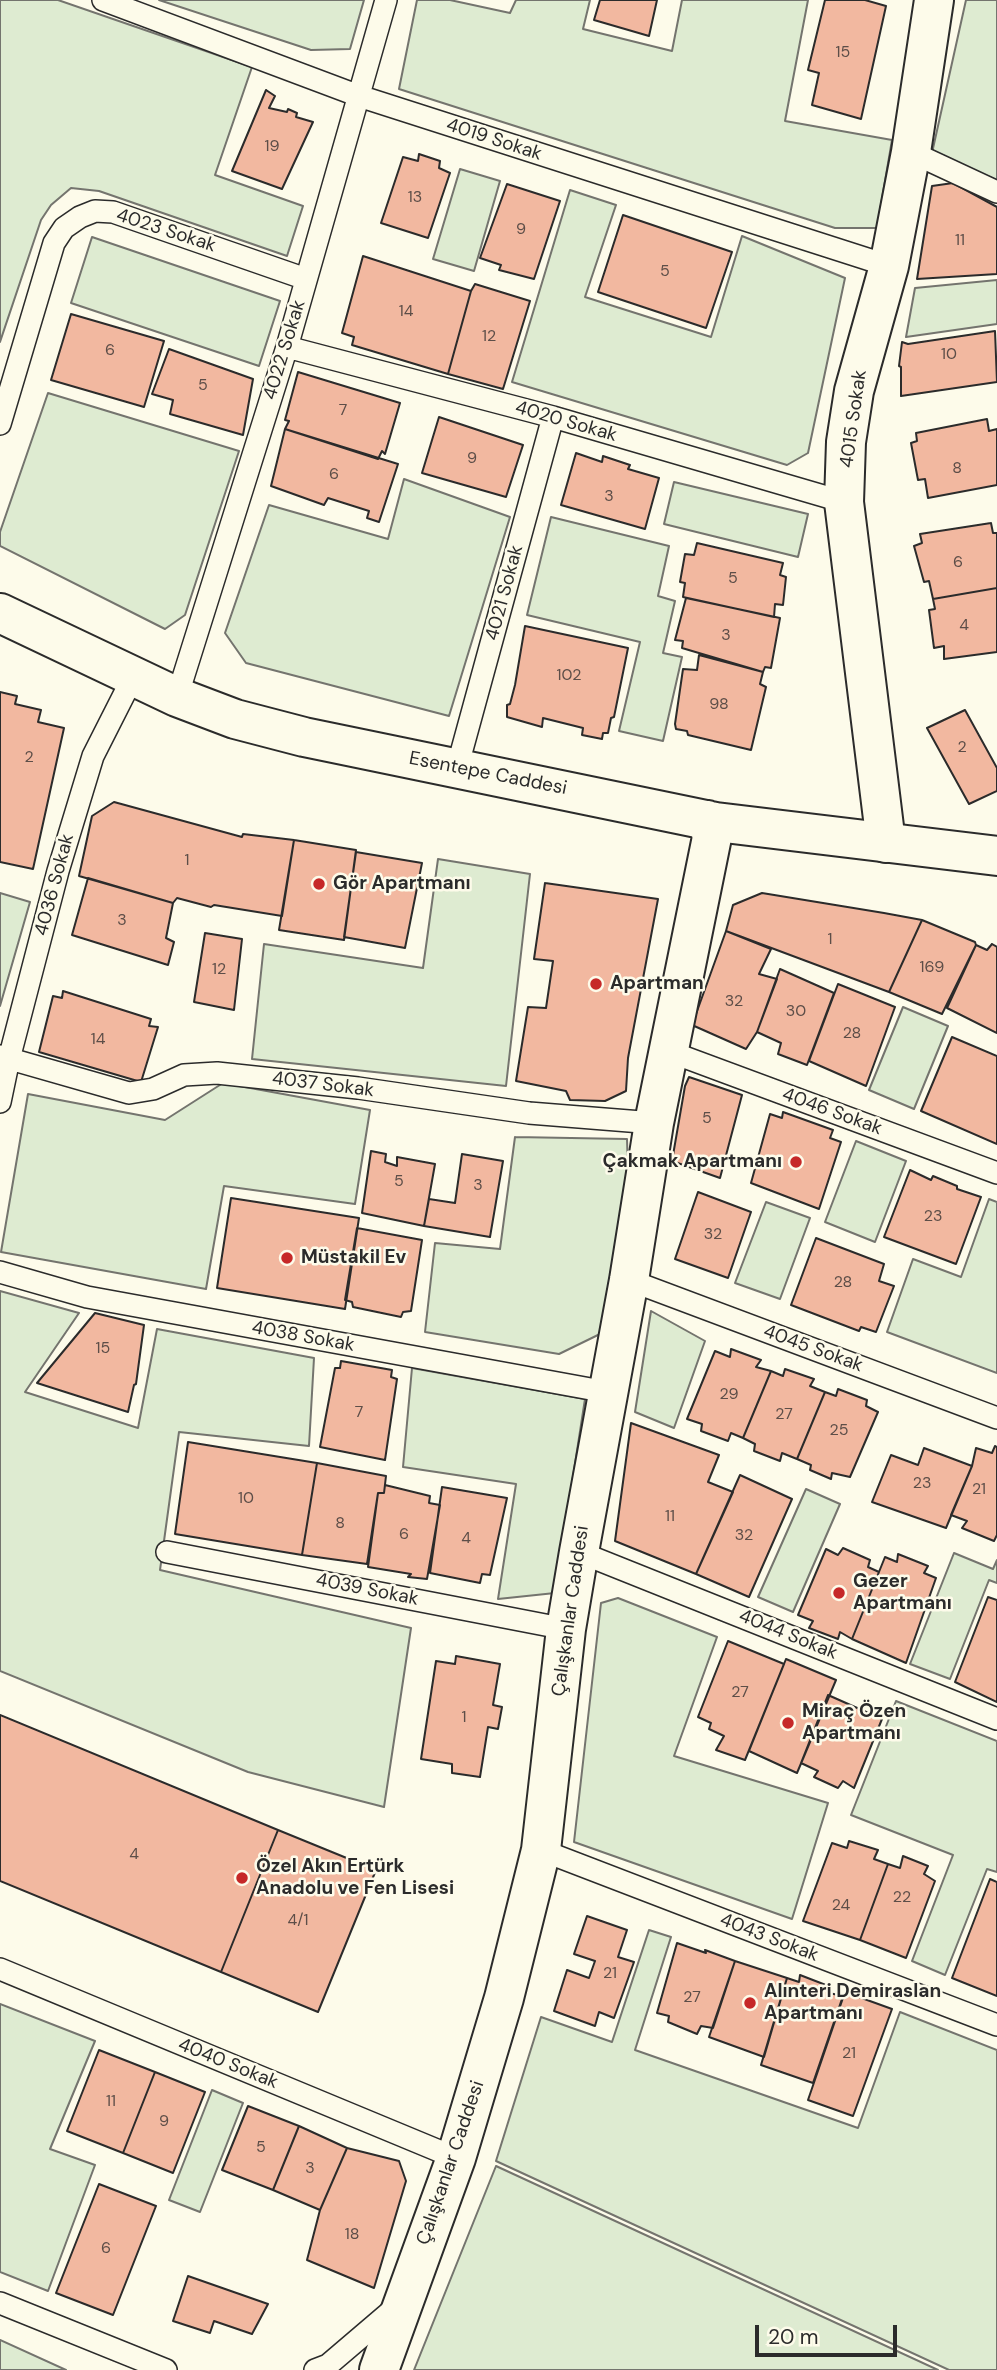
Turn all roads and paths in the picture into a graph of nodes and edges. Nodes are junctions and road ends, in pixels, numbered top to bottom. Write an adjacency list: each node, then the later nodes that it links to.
1 (103, 0): 4 (lane, 4019 Sokak)
2 (386, 0): 4 (lane, 4022 Sokak)
3 (934, 0): 5 (street, 4015 Sokak)
4 (359, 96): 7 (lane, 4019 Sokak); 8 (lane, 4022 Sokak)
5 (911, 152): 6 (lane); 7 (street, 4015 Sokak)
6 (997, 192)
7 (889, 266): 12 (street, 4015 Sokak)
8 (306, 279): 9 (lane, 4022 Sokak); 11 (lane, 4023 Sokak)
9 (287, 347): 10 (lane, 4020 Sokak); 15 (lane, 4022 Sokak)
10 (554, 417): 12 (lane, 4020 Sokak); 16 (lane, 4021 Sokak)
11 (0, 424)
12 (844, 502): 18 (street, 4015 Sokak)
13 (0, 613): 14 (street, Esentepe Caddesi)
14 (133, 677): 15 (street, Esentepe Caddesi); 21 (lane, 4036 Sokak)
15 (177, 698): 16 (street, Esentepe Caddesi)
16 (457, 768): 17 (street, Esentepe Caddesi)
17 (716, 827): 18 (street, Esentepe Caddesi); 20 (street, Çalışkanlar Caddesi)
18 (886, 843): 19 (street, Esentepe Caddesi)
19 (997, 856)
20 (668, 1051): 23 (street, Çalışkanlar Caddesi); 24 (lane, 4046 Sokak)
21 (4, 1058): 22 (lane, 4036 Sokak); 23 (lane, 4037 Sokak)
22 (0, 1101)
23 (654, 1123): 26 (street, Çalışkanlar Caddesi)
24 (997, 1173)
25 (0, 1272): 27 (lane, 4038 Sokak)
26 (629, 1280): 27 (street, Çalışkanlar Caddesi); 28 (lane, 4045 Sokak)
27 (607, 1392): 30 (street, Çalışkanlar Caddesi)
28 (997, 1418)
29 (167, 1552): 31 (lane, 4039 Sokak)
30 (579, 1552): 31 (street, Çalışkanlar Caddesi); 32 (lane, 4044 Sokak)
31 (566, 1629): 33 (street, Çalışkanlar Caddesi)
32 (997, 1718)
33 (541, 1850): 35 (lane, 4043 Sokak); 36 (street, Çalışkanlar Caddesi)
34 (0, 1969): 36 (lane, 4040 Sokak)
35 (997, 2025)
36 (456, 2158): 37 (street, Çalışkanlar Caddesi)
37 (403, 2300): 40 (lane); 41 (street, Çalışkanlar Caddesi)
38 (0, 2303): 39 (lane)
39 (166, 2370)
40 (315, 2370)
41 (379, 2370)

